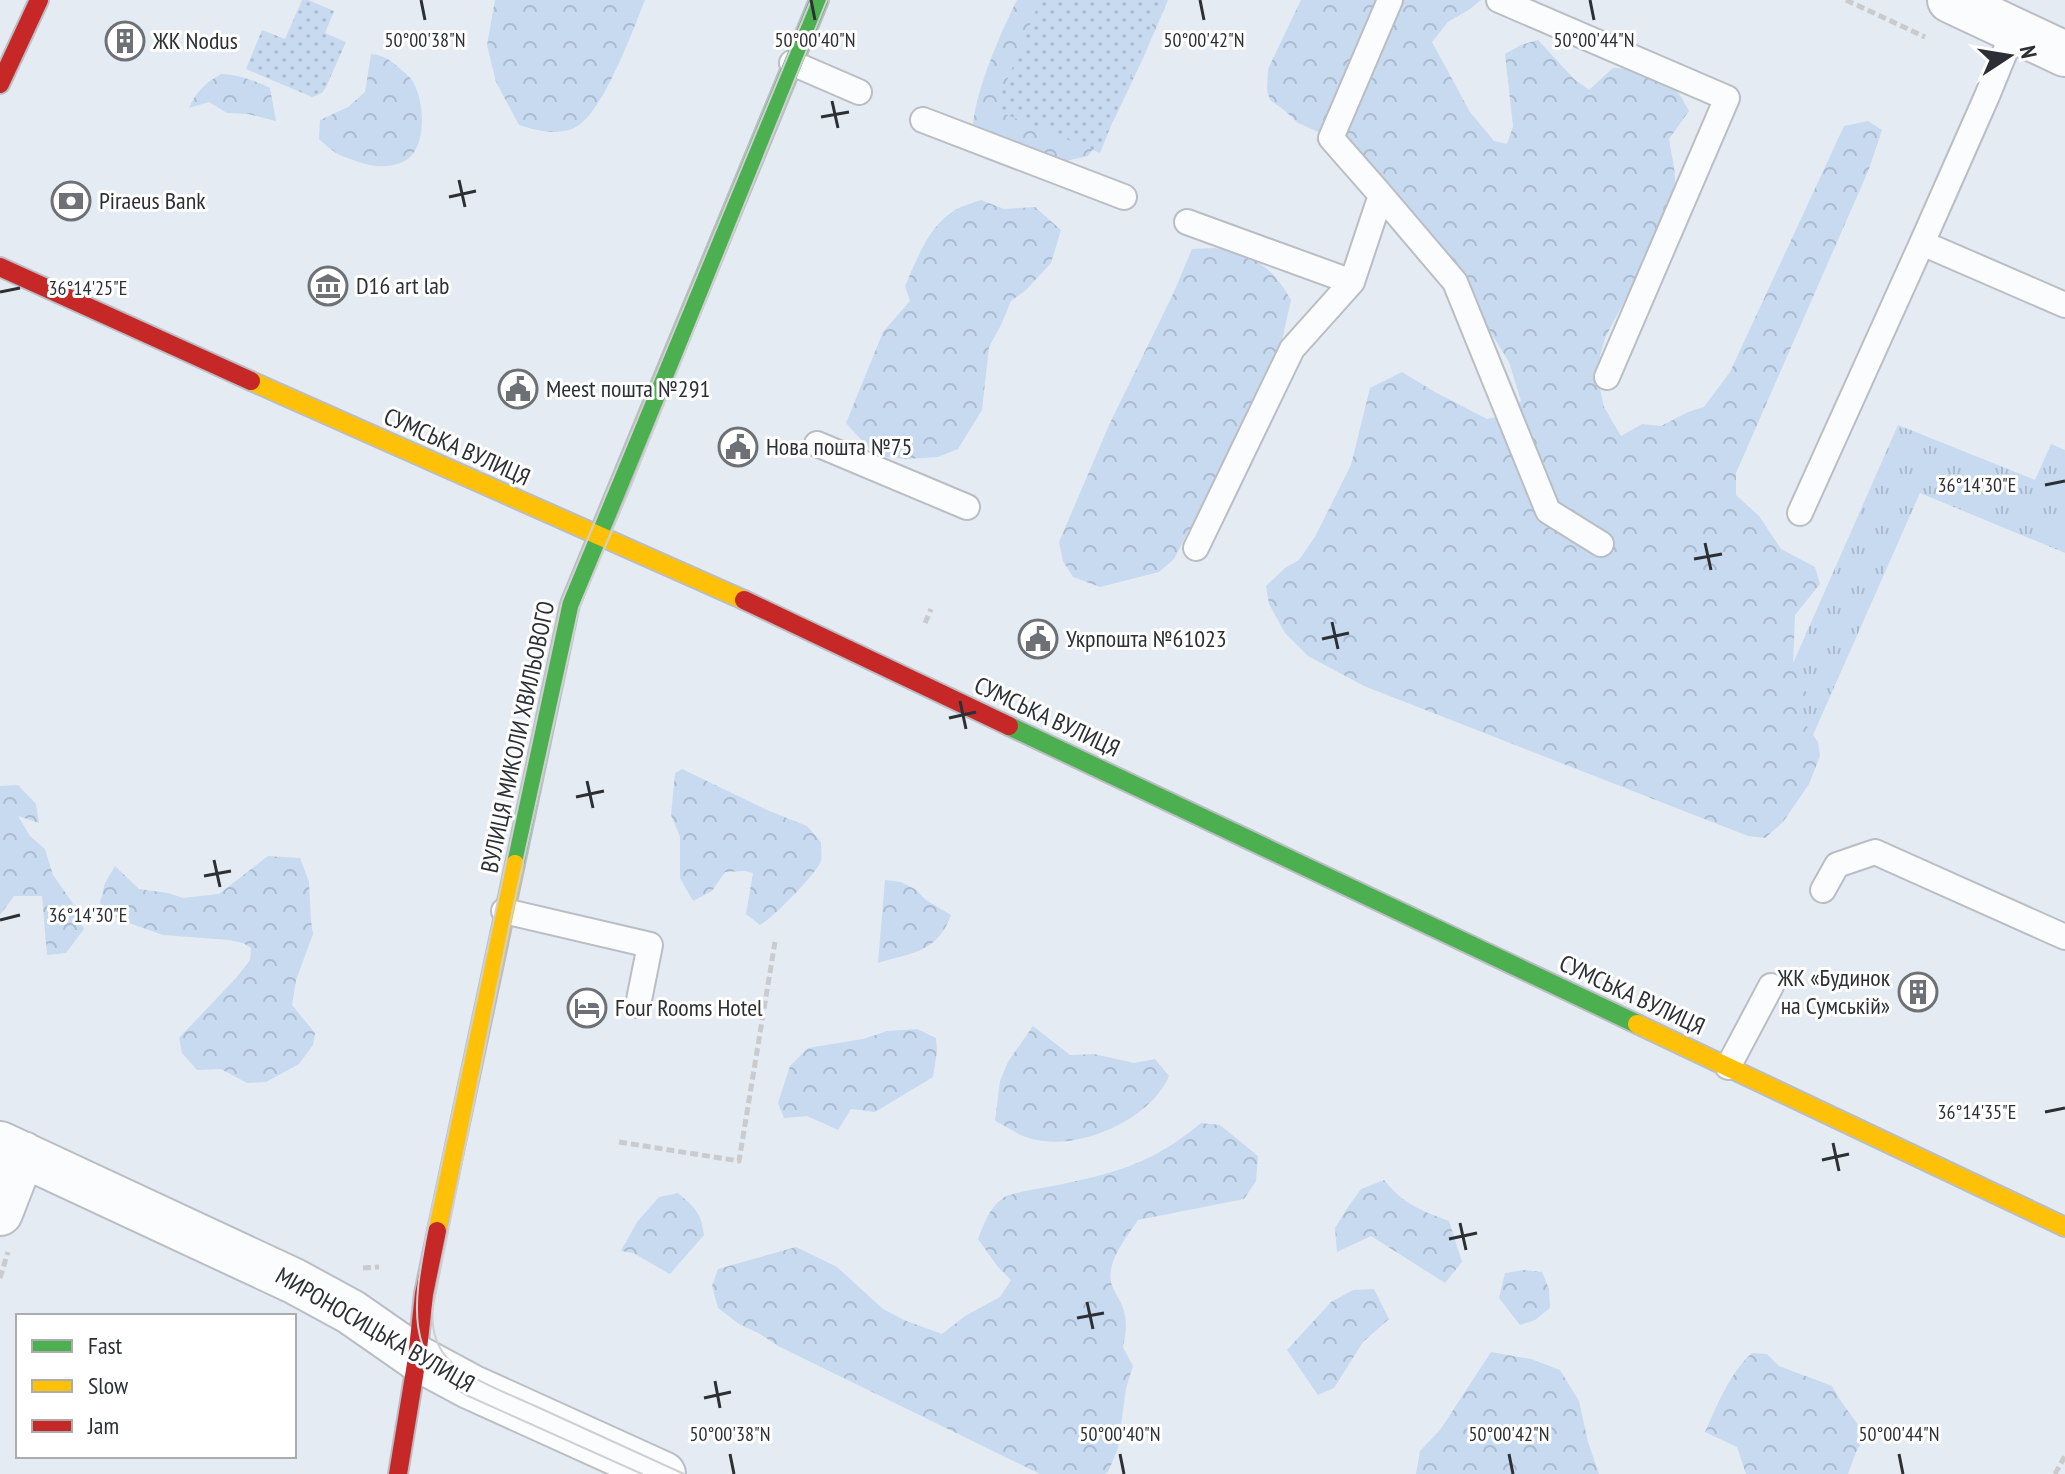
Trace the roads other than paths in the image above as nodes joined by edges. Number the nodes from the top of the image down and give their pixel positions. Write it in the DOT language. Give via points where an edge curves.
graph roads {
  1 [pos="39,0"];
  2 [pos="819,0"];
  3 [pos="1390,0"];
  4 [pos="1499,0"];
  5 [pos="1950,0"];
  6 [pos="2014,30"];
  7 [pos="2065,54"];
  8 [pos="792,63"];
  9 [pos="0,84"];
  10 [pos="859,92"];
  11 [pos="923,120"];
  12 [pos="1381,195"];
  13 [pos="1124,197"];
  14 [pos="1187,222"];
  15 [pos="1922,243"];
  16 [pos="0,267"];
  17 [pos="1352,282"];
  18 [pos="2065,305"];
  19 [pos="1607,377"];
  20 [pos="817,444"];
  21 [pos="967,507"];
  22 [pos="1800,513"];
  23 [pos="599,536"];
  24 [pos="1601,544"];
  25 [pos="1196,548"];
  26 [pos="1823,890"];
  27 [pos="504,911"];
  28 [pos="2065,937"];
  29 [pos="1771,986"];
  30 [pos="638,1005"];
  31 [pos="1728,1067"];
  32 [pos="12,1149"];
  33 [pos="0,1213"];
  34 [pos="2065,1227"];
  35 [pos="417,1358"];
  36 [pos="398,1474"];
  37 [pos="663,1474"];
  1 -- 9 [label="main road"];
  2 -- 8 [label="main road, ВУЛИЦЯ МИКОЛИ ХВИЛЬОВОГО"];
  3 -- 12 [label="lane" via="1331,138"];
  4 -- 19 [label="lane" via="1727,98"];
  5 -- 6 [label="street"];
  6 -- 7 [label="street"];
  6 -- 15 [label="lane"];
  8 -- 10 [label="lane"];
  8 -- 23 [label="main road, ВУЛИЦЯ МИКОЛИ ХВИЛЬОВОГО"];
  11 -- 13 [label="lane"];
  12 -- 17 [label="lane"];
  12 -- 24 [label="lane" via="1455,282 1548,511"];
  14 -- 17 [label="lane"];
  15 -- 18 [label="lane"];
  15 -- 22 [label="lane"];
  16 -- 23 [label="main road, СУМСЬКА ВУЛИЦЯ"];
  17 -- 25 [label="lane" via="1292,349"];
  20 -- 21 [label="lane"];
  23 -- 27 [label="main road, ВУЛИЦЯ МИКОЛИ ХВИЛЬОВОГО" via="570,604"];
  23 -- 31 [label="main road, СУМСЬКА ВУЛИЦЯ"];
  26 -- 28 [label="lane" via="1837,865 1875,852"];
  27 -- 30 [label="lane" via="650,945"];
  27 -- 35 [label="main road, ВУЛИЦЯ МИКОЛИ ХВИЛЬОВОГО" via="424,1294"];
  29 -- 31 [label="lane"];
  31 -- 34 [label="main road, СУМСЬКА ВУЛИЦЯ"];
  32 -- 33 [label="street"];
  32 -- 35 [label="street, МИРОНОСИЦЬКА ВУЛИЦЯ" via="294,1281"];
  35 -- 36 [label="main road, ВУЛИЦЯ МИКОЛИ ХВИЛЬОВОГО"];
  35 -- 37 [label="street, МИРОНОСИЦЬКА ВУЛИЦЯ"];
}
